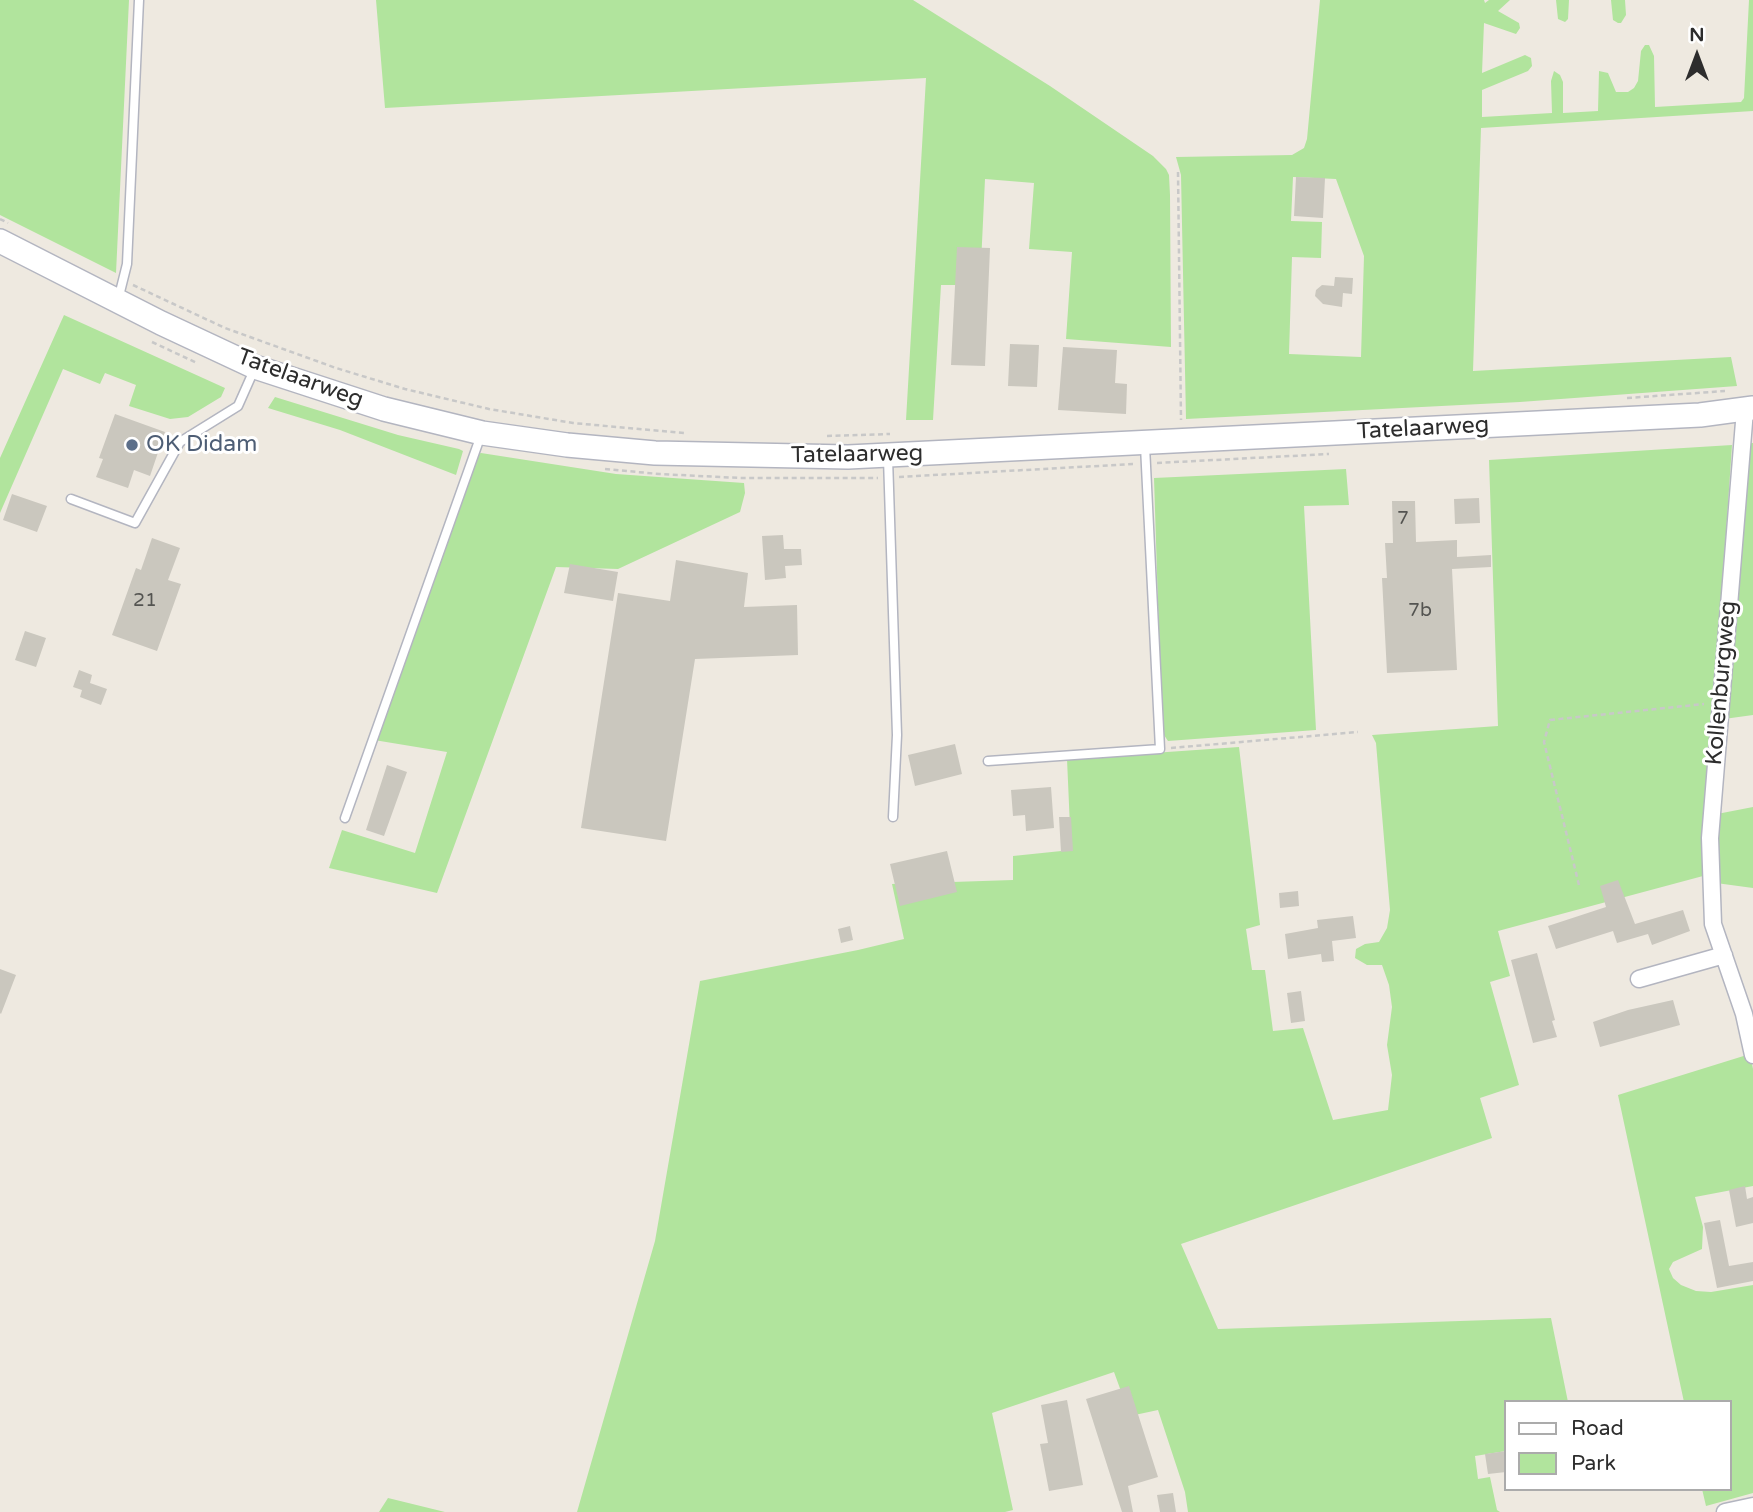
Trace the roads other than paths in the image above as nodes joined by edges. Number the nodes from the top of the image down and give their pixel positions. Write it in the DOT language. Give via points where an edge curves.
graph roads {
  1 [pos="139,0"];
  2 [pos="6,233"];
  3 [pos="120,291"];
  4 [pos="256,367"];
  5 [pos="1745,403"];
  6 [pos="482,433"];
  7 [pos="1145,453"];
  8 [pos="889,456"];
  9 [pos="71,499"];
  10 [pos="988,761"];
  11 [pos="893,817"];
  12 [pos="345,818"];
  13 [pos="1724,955"];
  14 [pos="1639,979"];
  15 [pos="1753,1055"];
  16 [pos="1753,1506"];
  17 [pos="1724,1512"];
  1 -- 3 [label="lane" via="127,264"];
  2 -- 3 [label="main road, Tatelaarweg"];
  3 -- 4 [label="main road, Tatelaarweg"];
  4 -- 6 [label="main road, Tatelaarweg" via="384,409"];
  4 -- 9 [label="lane" via="238,406 180,442 135,523"];
  5 -- 7 [label="main road, Tatelaarweg" via="1700,415 1182,441"];
  5 -- 13 [label="street, Kollenburgweg" via="1710,838 1713,924"];
  6 -- 8 [label="main road, Tatelaarweg" via="655,453"];
  6 -- 12 [label="lane"];
  7 -- 8 [label="main road, Tatelaarweg"];
  7 -- 10 [label="lane" via="1160,749"];
  8 -- 11 [label="lane" via="897,735"];
  13 -- 14 [label="street"];
  13 -- 15 [label="street, Kollenburgweg"];
  16 -- 17 [label="street"];
}
